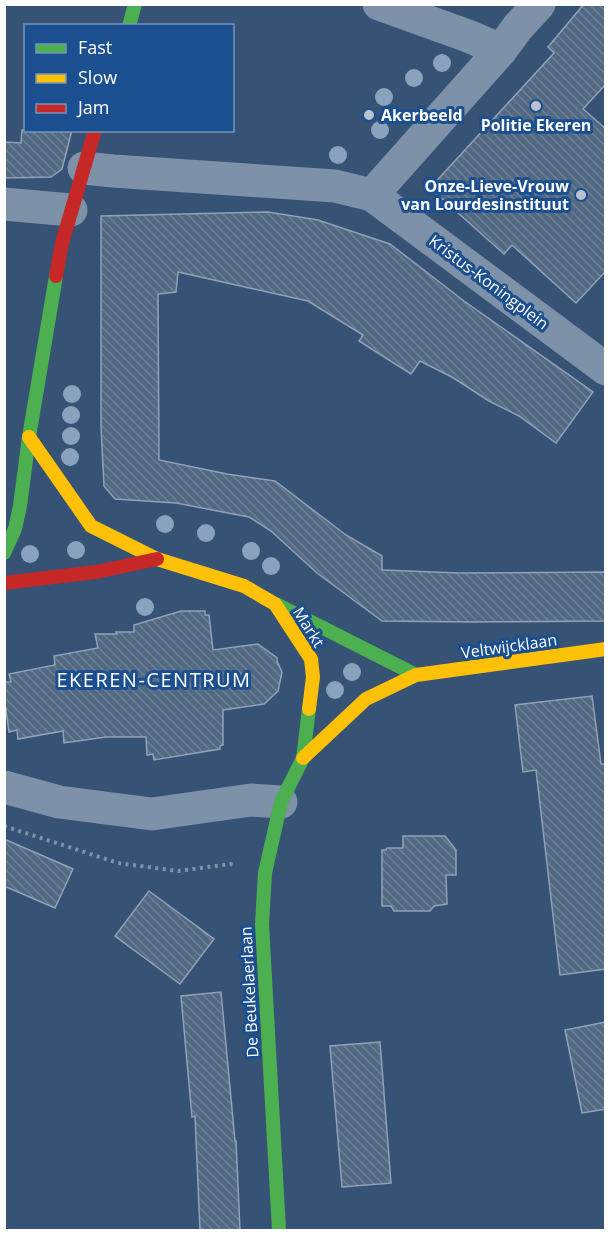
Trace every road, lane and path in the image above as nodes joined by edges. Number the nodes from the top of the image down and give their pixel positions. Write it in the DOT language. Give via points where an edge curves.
graph roads {
  1 [pos="135,4"];
  2 [pos="379,4"];
  3 [pos="539,4"];
  4 [pos="130,24"];
  5 [pos="501,50"];
  6 [pos="94,132"];
  7 [pos="84,168"];
  8 [pos="372,195"];
  9 [pos="4,204"];
  10 [pos="71,210"];
  11 [pos="606,369"];
  12 [pos="29,437"];
  13 [pos="4,553"];
  14 [pos="157,559"];
  15 [pos="4,584"];
  16 [pos="275,604"];
  17 [pos="606,649"];
  18 [pos="416,675"];
  19 [pos="303,758"];
  20 [pos="4,787"];
  21 [pos="281,802"];
  22 [pos="4,826"];
  23 [pos="266,873"];
  24 [pos="279,1230"];
  1 -- 4 [label="main road"];
  2 -- 5 [label="street"];
  3 -- 5 [label="street"];
  5 -- 8 [label="street"];
  6 -- 7 [label="main road"];
  7 -- 8 [label="street, Kristus-Koningplein" via="334,186"];
  7 -- 10 [label="main road"];
  8 -- 11 [label="street, Kristus-Koningplein"];
  9 -- 10 [label="street"];
  10 -- 12 [label="main road"];
  12 -- 13 [label="main road" via="20,506"];
  12 -- 14 [label="main road, Markt" via="91,526"];
  14 -- 15 [label="main road, Markt"];
  14 -- 16 [label="main road, Markt" via="244,586"];
  16 -- 18 [label="main road"];
  16 -- 19 [label="main road, Markt" via="311,658 313,677"];
  17 -- 18 [label="main road, Veltwijcklaan"];
  18 -- 19 [label="main road, Veltwijcklaan" via="366,699"];
  19 -- 21 [label="main road, De Beukelaerlaan"];
  20 -- 21 [label="street" via="59,802 152,814 251,800"];
  21 -- 23 [label="main road, De Beukelaerlaan"];
  22 -- 23 [label="path" via="118,862 178,871 230,864"];
  23 -- 24 [label="main road, De Beukelaerlaan" via="262,924"];
}
